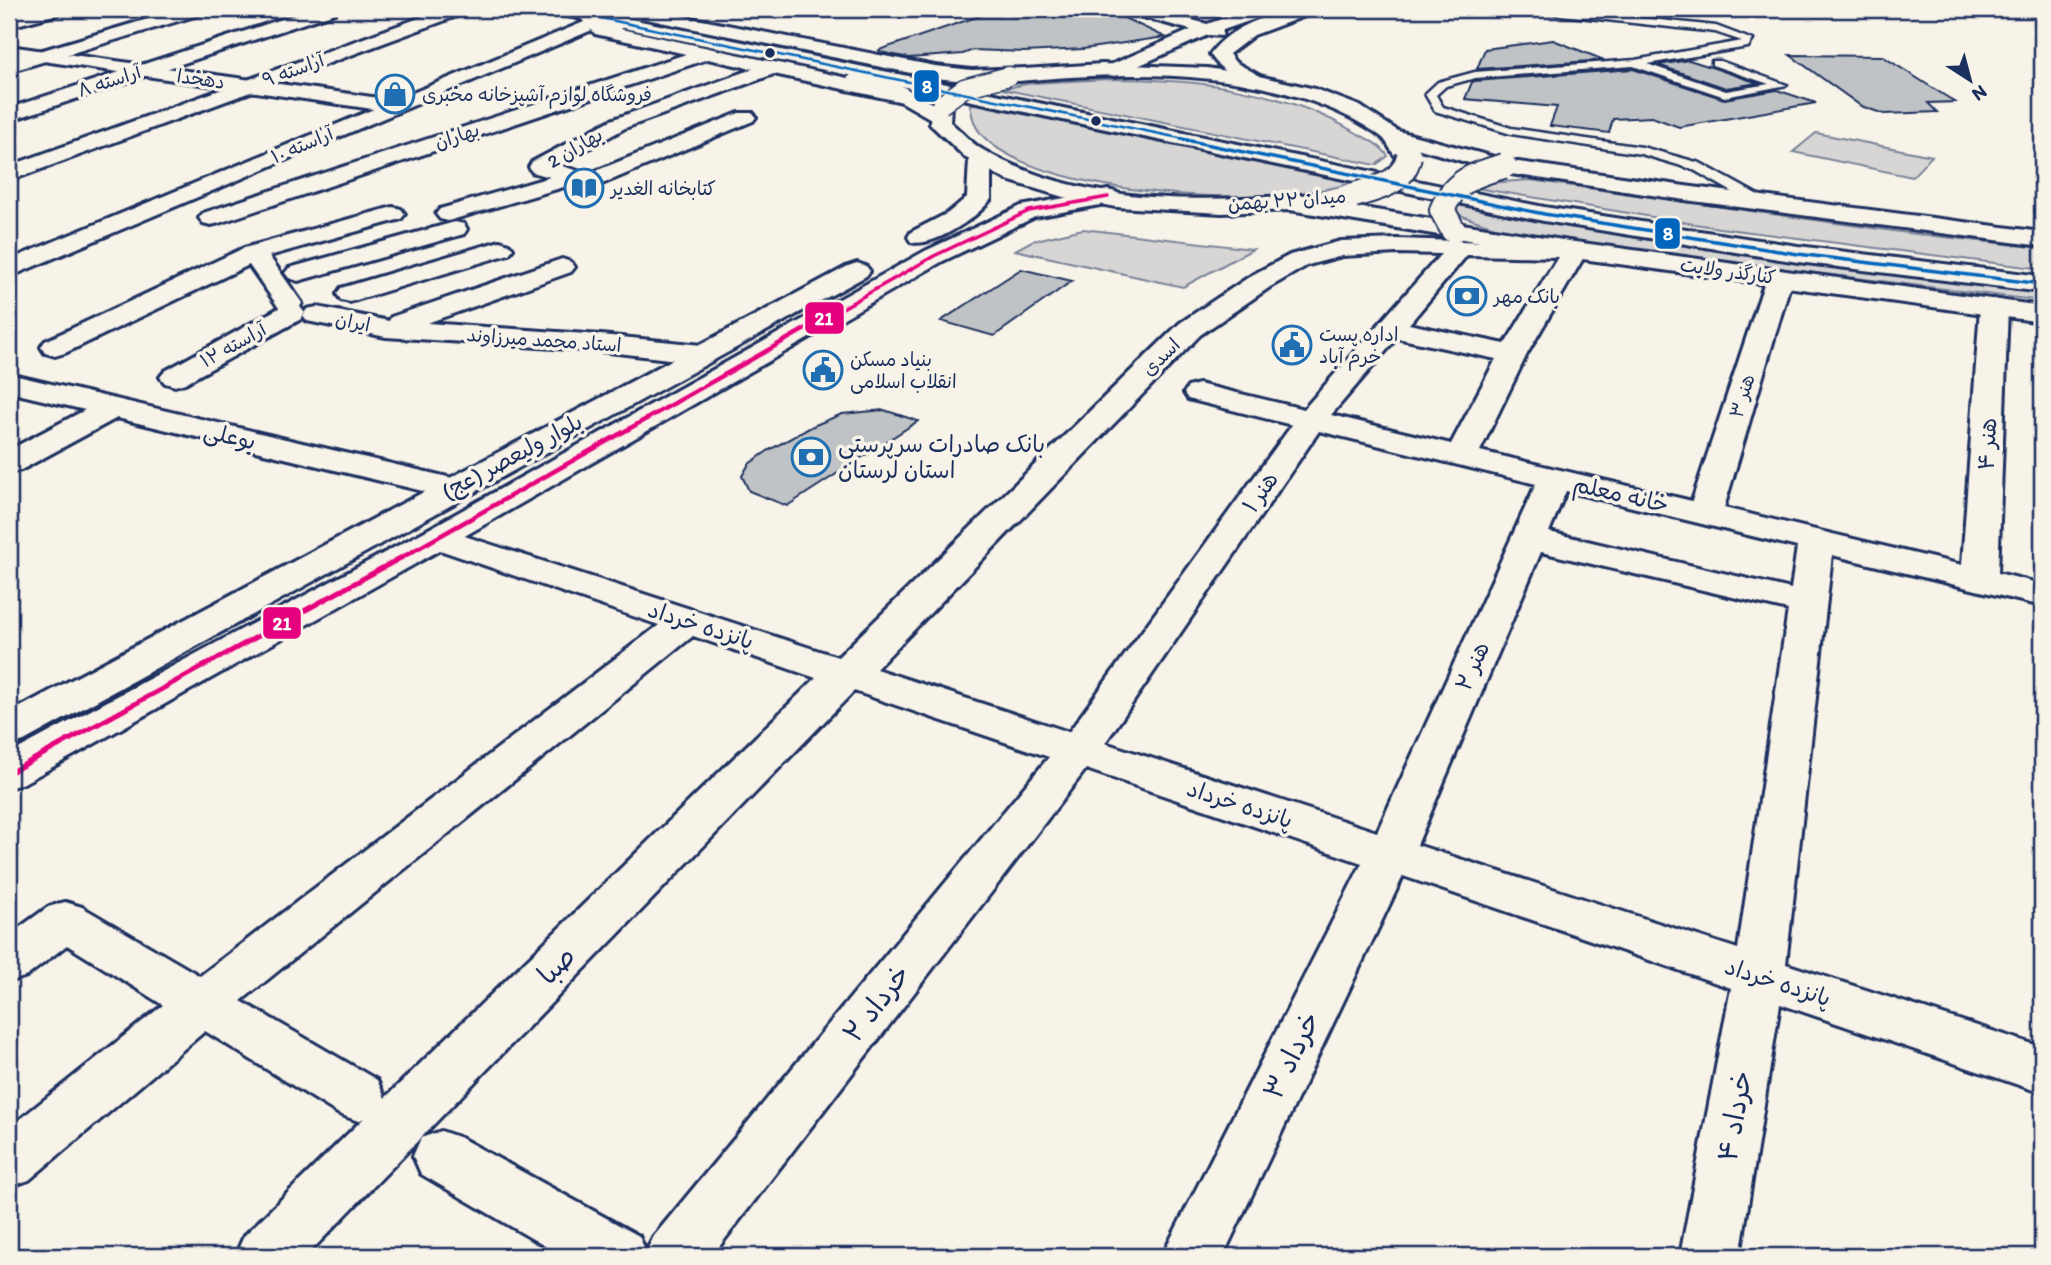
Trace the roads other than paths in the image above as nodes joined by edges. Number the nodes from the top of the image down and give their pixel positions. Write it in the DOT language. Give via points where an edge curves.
graph roads {
  1 [pos="56,9"];
  2 [pos="199,9"];
  3 [pos="328,9"];
  4 [pos="459,9"];
  5 [pos="557,9"];
  6 [pos="1134,9"];
  7 [pos="1266,9"];
  8 [pos="1307,9"];
  9 [pos="1534,9"];
  10 [pos="638,12"];
  11 [pos="592,16"];
  12 [pos="9,22"];
  13 [pos="1206,30"];
  14 [pos="1240,36"];
  15 [pos="9,51"];
  16 [pos="704,54"];
  17 [pos="43,56"];
  18 [pos="1716,62"];
  19 [pos="1634,63"];
  20 [pos="9,66"];
  21 [pos="772,68"];
  22 [pos="143,70"];
  23 [pos="1115,70"];
  24 [pos="1037,73"];
  25 [pos="1255,81"];
  26 [pos="250,86"];
  27 [pos="912,98"];
  28 [pos="393,106"];
  29 [pos="941,111"];
  30 [pos="9,115"];
  31 [pos="746,117"];
  32 [pos="618,124"];
  33 [pos="1391,135"];
  34 [pos="691,139"];
  35 [pos="981,160"];
  36 [pos="1504,166"];
  37 [pos="9,174"];
  38 [pos="573,177"];
  39 [pos="183,196"];
  40 [pos="1108,197"];
  41 [pos="979,199"];
  42 [pos="1291,203"];
  43 [pos="1762,203"];
  44 [pos="1030,211"];
  45 [pos="393,214"];
  46 [pos="211,218"];
  47 [pos="1457,239"];
  48 [pos="2042,239"];
  49 [pos="500,249"];
  50 [pos="1575,250"];
  51 [pos="253,253"];
  52 [pos="562,267"];
  53 [pos="9,269"];
  54 [pos="298,273"];
  55 [pos="2042,275"];
  56 [pos="1779,278"];
  57 [pos="2042,284"];
  58 [pos="346,294"];
  59 [pos="1994,307"];
  60 [pos="299,310"];
  61 [pos="2042,314"];
  62 [pos="1391,328"];
  63 [pos="386,329"];
  64 [pos="55,347"];
  65 [pos="702,354"];
  66 [pos="1513,354"];
  67 [pos="175,377"];
  68 [pos="9,383"];
  69 [pos="1199,393"];
  70 [pos="113,408"];
  71 [pos="1311,420"];
  72 [pos="1461,456"];
  73 [pos="9,463"];
  74 [pos="1555,478"];
  75 [pos="452,488"];
  76 [pos="1705,514"];
  77 [pos="437,538"];
  78 [pos="1528,538"];
  79 [pos="1815,541"];
  80 [pos="1979,580"];
  81 [pos="2042,595"];
  82 [pos="1808,604"];
  83 [pos="688,621"];
  84 [pos="846,673"];
  85 [pos="9,731"];
  86 [pos="1078,750"];
  87 [pos="9,774"];
  88 [pos="1390,854"];
  89 [pos="9,962"];
  90 [pos="1759,976"];
  91 [pos="202,1003"];
  92 [pos="2042,1070"];
  93 [pos="358,1097"];
  94 [pos="441,1156"];
  95 [pos="9,1161"];
  96 [pos="265,1256"];
  97 [pos="618,1256"];
  98 [pos="675,1256"];
  99 [pos="1192,1256"];
  100 [pos="1710,1256"];
  1 -- 12 [label="street"];
  2 -- 17 [label="street"];
  3 -- 22 [label="street, آراسته ۸"];
  4 -- 26 [label="street, آراسته ۹"];
  5 -- 11 [label="street"];
  6 -- 13 [label="street"];
  7 -- 13 [label="street"];
  8 -- 14 [label="street"];
  9 -- 19 [label="lane" via="1716,29 1748,40 1733,48"];
  10 -- 11 [label="street"];
  10 -- 24 [label="street" via="935,72 972,76"];
  10 -- 55 [label="street" via="1561,209"];
  11 -- 16 [label="street" via="601,30"];
  11 -- 27 [label="street" via="618,27 886,85"];
  11 -- 28 [label="street, آراسته ۱۰"];
  11 -- 57 [label="street" via="1545,214 1798,254"];
  13 -- 14 [label="street"];
  13 -- 23 [label="street"];
  14 -- 25 [label="street" via="1219,54 1228,66"];
  15 -- 17 [label="street, دهخدا"];
  16 -- 21 [label="street"];
  16 -- 46 [label="street, بهاران"];
  17 -- 20 [label="street"];
  17 -- 22 [label="street, دهخدا"];
  18 -- 19 [label="lane" via="1782,85 1725,94"];
  19 -- 43 [label="lane" via="1475,75 1442,84 1430,94 1439,109 1473,121 1642,151 1696,166"];
  21 -- 27 [label="street"];
  21 -- 32 [label="street, بهاران 2"];
  22 -- 26 [label="street, دهخدا"];
  22 -- 30 [label="street, آراسته ۸"];
  23 -- 24 [label="street, میدان ۲۲ بهمن"];
  23 -- 25 [label="street, میدان ۲۲ بهمن"];
  24 -- 29 [label="street, میدان ۲۲ بهمن, bridge" via="964,88"];
  25 -- 33 [label="street, میدان ۲۲ بهمن" via="1332,102"];
  26 -- 28 [label="street, دهخدا"];
  26 -- 37 [label="street, آراسته ۹"];
  27 -- 29 [label="street"];
  28 -- 39 [label="street, آراسته ۱۰"];
  29 -- 35 [label="street, میدان ۲۲ بهمن" via="940,124 948,134"];
  31 -- 34 [label="street, بهاران 2"];
  32 -- 34 [label="street"];
  32 -- 38 [label="street, بهاران 2" via="540,166"];
  33 -- 36 [label="street"];
  33 -- 42 [label="street, میدان ۲۲ بهمن, bridge" via="1409,156 1399,179 1354,195"];
  34 -- 38 [label="street, بهاران 2" via="589,181"];
  35 -- 40 [label="street, میدان ۲۲ بهمن" via="1035,182"];
  35 -- 41 [label="street"];
  36 -- 43 [label="street"];
  36 -- 47 [label="street, bridge" via="1470,177 1449,191 1443,209"];
  38 -- 54 [label="street"];
  39 -- 46 [label="street, ایران"];
  39 -- 53 [label="street, آراسته ۱۰"];
  40 -- 42 [label="street, میدان ۲۲ بهمن" via="1165,204"];
  40 -- 44 [label="street, بلوار ولیعصر (عج)"];
  41 -- 44 [label="street"];
  41 -- 65 [label="street, بلوار ولیعصر (عج)" via="956,218"];
  42 -- 47 [label="street"];
  43 -- 48 [label="street"];
  44 -- 77 [label="street, بلوار ولیعصر (عج)" via="934,256"];
  45 -- 51 [label="street"];
  46 -- 51 [label="street, ایران"];
  47 -- 50 [label="street, اسدی"];
  47 -- 62 [label="street, هنر ۱"];
  47 -- 84 [label="street, اسدی" via="1341,249 1299,260 1190,329"];
  49 -- 58 [label="street, ۱۲ آراسته"];
  50 -- 56 [label="street, کنارگذر ولایت"];
  50 -- 66 [label="street"];
  51 -- 54 [label="street, ایران"];
  51 -- 60 [label="street, ایران"];
  51 -- 64 [label="street"];
  52 -- 63 [label="street"];
  54 -- 58 [label="street, ایران"];
  56 -- 59 [label="street, کنارگذر ولایت"];
  56 -- 76 [label="street, هنر ۳"];
  58 -- 60 [label="street, ۱۲ آراسته" via="345,307"];
  58 -- 63 [label="street, ایران"];
  59 -- 61 [label="street, کنارگذر ولایت"];
  59 -- 80 [label="street, هنر ۴"];
  60 -- 63 [label="street, ایران"];
  60 -- 67 [label="street, ۱۲ آراسته"];
  62 -- 66 [label="street"];
  62 -- 71 [label="street, هنر ۱"];
  63 -- 65 [label="street, استاد محمد میرزاوند"];
  65 -- 75 [label="street, بلوار ولیعصر (عج)"];
  66 -- 72 [label="street"];
  68 -- 70 [label="street, بوعلی"];
  69 -- 71 [label="street, خانه معلم"];
  70 -- 73 [label="street"];
  70 -- 75 [label="street, بوعلی"];
  71 -- 72 [label="street, خانه معلم"];
  71 -- 86 [label="street, هنر ۱"];
  72 -- 74 [label="street, خانه معلم"];
  74 -- 76 [label="street, خانه معلم"];
  74 -- 78 [label="street, هنر ۲"];
  75 -- 85 [label="street, بلوار ولیعصر (عج)"];
  76 -- 79 [label="street, خانه معلم"];
  77 -- 83 [label="street, پانزده خرداد"];
  77 -- 87 [label="street, بلوار ولیعصر (عج)"];
  78 -- 82 [label="street"];
  78 -- 88 [label="street, هنر ۲"];
  79 -- 80 [label="street, خانه معلم"];
  79 -- 82 [label="street, خرداد ۴"];
  80 -- 81 [label="street, خانه معلم"];
  82 -- 90 [label="street, خرداد ۴"];
  83 -- 84 [label="street, پانزده خرداد"];
  83 -- 91 [label="street"];
  84 -- 86 [label="street, پانزده خرداد"];
  84 -- 96 [label="street, صبا"];
  86 -- 88 [label="street, پانزده خرداد"];
  86 -- 98 [label="street, خرداد ۲"];
  88 -- 90 [label="street, پانزده خرداد"];
  88 -- 99 [label="street, خرداد ۳"];
  89 -- 91 [label="street" via="65,920"];
  90 -- 92 [label="street, پانزده خرداد"];
  90 -- 100 [label="street, خرداد ۴"];
  91 -- 93 [label="street"];
  91 -- 95 [label="street"];
  94 -- 97 [label="street"];
}
